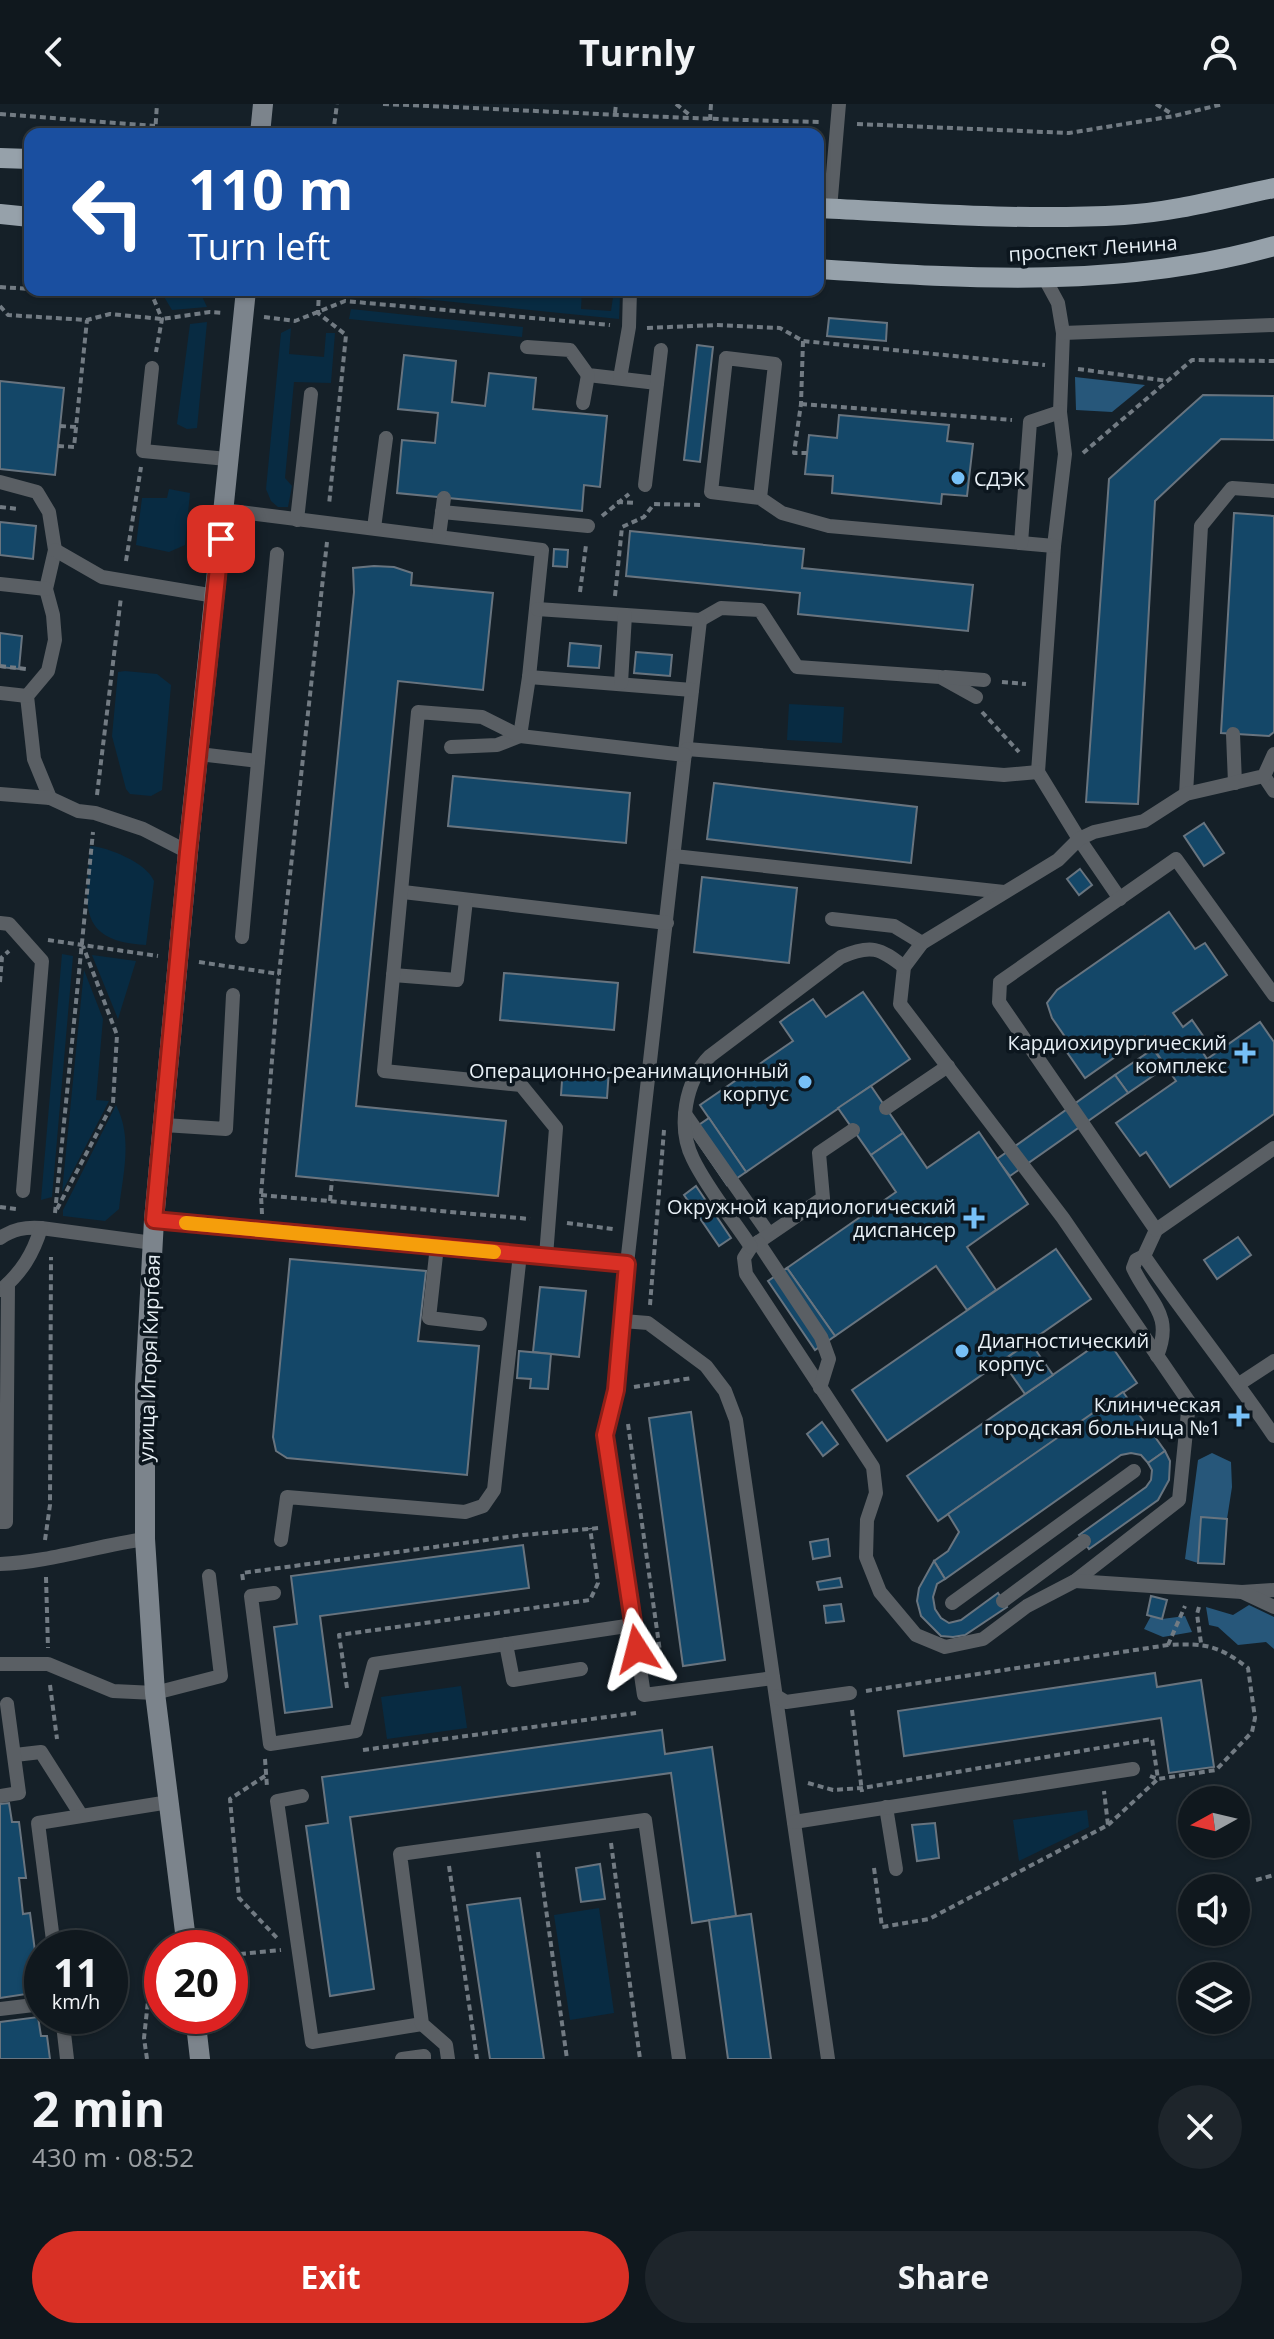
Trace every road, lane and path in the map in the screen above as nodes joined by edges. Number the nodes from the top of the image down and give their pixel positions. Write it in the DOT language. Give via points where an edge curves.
graph roads {
  1 [pos="157,104"];
  2 [pos="263,104"];
  3 [pos="337,104"];
  4 [pos="383,104"];
  5 [pos="616,104"];
  6 [pos="676,104"];
  7 [pos="711,104"];
  8 [pos="839,104"];
  9 [pos="1156,104"];
  10 [pos="1223,104"];
  11 [pos="615,113"];
  12 [pos="0,114"];
  13 [pos="1174,116"];
  14 [pos="693,118"];
  15 [pos="710,120"];
  16 [pos="837,123"];
  17 [pos="155,126"];
  18 [pos="261,128"];
  19 [pos="334,128"];
  20 [pos="0,158"];
  21 [pos="24,159"];
  22 [pos="1274,188"];
  23 [pos="824,208"];
  24 [pos="0,214"];
  25 [pos="24,216"];
  26 [pos="1274,246"];
  27 [pos="824,269"];
  28 [pos="1045,279"];
  29 [pos="0,287"];
  30 [pos="24,289"];
  31 [pos="152,296"];
  32 [pos="246,296"];
  33 [pos="319,296"];
  34 [pos="630,296"];
  35 [pos="0,306"];
  36 [pos="318,313"];
  37 [pos="244,315"];
  38 [pos="162,319"];
  39 [pos="87,320"];
  40 [pos="1274,325"];
  41 [pos="629,327"];
  42 [pos="1063,333"];
  43 [pos="803,341"];
  44 [pos="527,347"];
  45 [pos="661,350"];
  46 [pos="1274,361"];
  47 [pos="1061,367"];
  48 [pos="152,368"];
  49 [pos="588,375"];
  50 [pos="620,378"];
  51 [pos="1168,381"];
  52 [pos="657,383"];
  53 [pos="311,394"];
  54 [pos="583,403"];
  55 [pos="801,404"];
  56 [pos="1060,412"];
  57 [pos="1030,422"];
  58 [pos="60,426"];
  59 [pos="76,427"];
  60 [pos="386,438"];
  61 [pos="58,446"];
  62 [pos="143,451"];
  63 [pos="807,453"];
  64 [pos="1080,456"];
  65 [pos="227,459"];
  66 [pos="0,482"];
  67 [pos="645,485"];
  68 [pos="1274,491"];
  69 [pos="723,494"];
  70 [pos="760,498"];
  71 [pos="224,510"];
  72 [pos="297,520"];
  73 [pos="329,523"];
  74 [pos="588,526"];
  75 [pos="374,528"];
  76 [pos="439,536"];
  77 [pos="1021,543"];
  78 [pos="1054,546"];
  79 [pos="55,550"];
  80 [pos="277,554"];
  81 [pos="123,580"];
  82 [pos="0,584"];
  83 [pos="46,589"];
  84 [pos="215,596"];
  85 [pos="537,609"];
  86 [pos="578,612"];
  87 [pos="619,615"];
  88 [pos="700,620"];
  89 [pos="529,677"];
  90 [pos="940,677"];
  91 [pos="984,680"];
  92 [pos="621,683"];
  93 [pos="1044,685"];
  94 [pos="692,690"];
  95 [pos="0,693"];
  96 [pos="27,696"];
  97 [pos="976,697"];
  98 [pos="1233,734"];
  99 [pos="520,736"];
  100 [pos="451,747"];
  101 [pos="686,752"];
  102 [pos="199,754"];
  103 [pos="1274,754"];
  104 [pos="258,761"];
  105 [pos="1038,772"];
  106 [pos="1264,776"];
  107 [pos="1235,783"];
  108 [pos="1274,791"];
  109 [pos="0,794"];
  110 [pos="1186,794"];
  111 [pos="50,798"];
  112 [pos="95,813"];
  113 [pos="1079,839"];
  114 [pos="188,852"];
  115 [pos="674,856"];
  116 [pos="403,892"];
  117 [pos="1004,892"];
  118 [pos="1120,899"];
  119 [pos="466,900"];
  120 [pos="832,919"];
  121 [pos="0,923"];
  122 [pos="667,923"];
  123 [pos="242,937"];
  124 [pos="922,943"];
  125 [pos="82,944"];
  126 [pos="904,967"];
  127 [pos="393,975"];
  128 [pos="233,995"];
  129 [pos="1274,995"];
  130 [pos="948,1066"];
  131 [pos="886,1108"];
  132 [pos="685,1114"];
  133 [pos="164,1125"];
  134 [pos="853,1130"];
  135 [pos="1274,1148"];
  136 [pos="332,1180"];
  137 [pos="23,1191"];
  138 [pos="261,1195"];
  139 [pos="330,1201"];
  140 [pos="154,1220"];
  141 [pos="550,1221"];
  142 [pos="46,1228"];
  143 [pos="1156,1230"];
  144 [pos="266,1231"];
  145 [pos="631,1231"];
  146 [pos="656,1232"];
  147 [pos="0,1238"];
  148 [pos="759,1241"];
  149 [pos="153,1243"];
  150 [pos="437,1246"];
  151 [pos="520,1254"];
  152 [pos="546,1256"];
  153 [pos="1144,1256"];
  154 [pos="627,1264"];
  155 [pos="4,1288"];
  156 [pos="623,1321"];
  157 [pos="480,1324"];
  158 [pos="1157,1356"];
  159 [pos="1274,1361"];
  160 [pos="687,1370"];
  161 [pos="630,1379"];
  162 [pos="1239,1384"];
  163 [pos="820,1388"];
  164 [pos="3,1405"];
  165 [pos="627,1415"];
  166 [pos="1274,1436"];
  167 [pos="1134,1471"];
  168 [pos="0,1522"];
  169 [pos="617,1528"];
  170 [pos="145,1539"];
  171 [pos="281,1540"];
  172 [pos="1084,1541"];
  173 [pos="1026,1549"];
  174 [pos="45,1559"];
  175 [pos="0,1564"];
  176 [pos="1043,1572"];
  177 [pos="242,1573"];
  178 [pos="209,1576"];
  179 [pos="1075,1581"];
  180 [pos="1056,1588"];
  181 [pos="1274,1590"];
  182 [pos="1242,1592"];
  183 [pos="274,1593"];
  184 [pos="1188,1599"];
  185 [pos="1003,1601"];
  186 [pos="952,1603"];
  187 [pos="1274,1607"];
  188 [pos="1197,1614"];
  189 [pos="633,1625"];
  190 [pos="1201,1643"];
  191 [pos="506,1644"];
  192 [pos="1168,1645"];
  193 [pos="0,1664"];
  194 [pos="48,1664"];
  195 [pos="581,1669"];
  196 [pos="773,1678"];
  197 [pos="666,1692"];
  198 [pos="155,1693"];
  199 [pos="850,1693"];
  200 [pos="776,1696"];
  201 [pos="7,1704"];
  202 [pos="636,1713"];
  203 [pos="57,1740"];
  204 [pos="358,1750"];
  205 [pos="15,1755"];
  206 [pos="1133,1769"];
  207 [pos="1102,1773"];
  208 [pos="265,1776"];
  209 [pos="803,1777"];
  210 [pos="1158,1779"];
  211 [pos="862,1788"];
  212 [pos="0,1796"];
  213 [pos="302,1796"];
  214 [pos="169,1802"];
  215 [pos="886,1807"];
  216 [pos="866,1810"];
  217 [pos="81,1815"];
  218 [pos="794,1822"];
  219 [pos="609,1825"];
  220 [pos="1108,1825"];
  221 [pos="535,1834"];
  222 [pos="446,1847"];
  223 [pos="872,1854"];
  224 [pos="896,1869"];
  225 [pos="1274,1875"];
  226 [pos="1256,1880"];
  227 [pos="52,1930"];
  228 [pos="185,1930"];
  229 [pos="248,1953"];
  230 [pos="24,2006"];
  231 [pos="0,2009"];
  232 [pos="422,2024"];
  233 [pos="64,2034"];
  234 [pos="144,2034"];
  235 [pos="197,2034"];
  236 [pos="67,2059"];
  237 [pos="147,2059"];
  238 [pos="200,2059"];
  239 [pos="402,2059"];
  240 [pos="424,2059"];
  241 [pos="448,2059"];
  242 [pos="477,2059"];
  243 [pos="567,2059"];
  244 [pos="640,2059"];
  245 [pos="679,2059"];
  246 [pos="828,2059"];
  1 -- 17 [label="path"];
  2 -- 18 [label="main road"];
  3 -- 19 [label="path"];
  4 -- 11 [label="path"];
  5 -- 11 [label="path"];
  6 -- 14 [label="path"];
  7 -- 15 [label="path"];
  8 -- 16 [label="lane"];
  9 -- 13 [label="path"];
  10 -- 13 [label="path"];
  11 -- 14 [label="path"];
  12 -- 17 [label="path"];
  13 -- 16 [label="path" via="1069,133"];
  14 -- 15 [label="path"];
  15 -- 16 [label="path"];
  16 -- 23 [label="lane"];
  20 -- 21 [label="main road"];
  22 -- 23 [label="main road, проспект Ленина" via="1126,215 1022,217"];
  24 -- 25 [label="main road"];
  26 -- 28 [label="main road, проспект Ленина" via="1186,265"];
  27 -- 28 [label="main road, проспект Ленина"];
  28 -- 42 [label="lane" via="1058,303"];
  29 -- 30 [label="path"];
  31 -- 38 [label="path"];
  32 -- 37 [label="main road, улица Игоря Киртбая"];
  33 -- 36 [label="path"];
  34 -- 41 [label="lane"];
  35 -- 39 [label="path" via="8,315"];
  36 -- 37 [label="path" via="295,321"];
  36 -- 41 [label="path" via="345,301"];
  36 -- 73 [label="path" via="346,335"];
  37 -- 38 [label="path" via="210,312"];
  37 -- 65 [label="main road, улица Игоря Киртбая"];
  38 -- 39 [label="path" via="110,314"];
  38 -- 48 [label="path"];
  39 -- 59 [label="path"];
  40 -- 42 [label="lane"];
  41 -- 43 [label="path" via="780,328"];
  41 -- 50 [label="lane"];
  42 -- 47 [label="lane"];
  43 -- 47 [label="path"];
  43 -- 55 [label="path"];
  44 -- 49 [label="lane" via="570,350"];
  45 -- 52 [label="lane"];
  46 -- 51 [label="path" via="1192,360"];
  47 -- 51 [label="path"];
  47 -- 56 [label="lane"];
  48 -- 62 [label="lane"];
  49 -- 50 [label="lane"];
  49 -- 54 [label="lane"];
  50 -- 52 [label="lane"];
  51 -- 64 [label="path"];
  52 -- 67 [label="lane"];
  53 -- 72 [label="lane"];
  55 -- 57 [label="path"];
  55 -- 63 [label="path" via="794,453"];
  56 -- 57 [label="lane"];
  56 -- 78 [label="lane" via="1065,454"];
  57 -- 77 [label="lane"];
  58 -- 59 [label="path"];
  59 -- 61 [label="path" via="74,447"];
  60 -- 75 [label="lane"];
  62 -- 65 [label="lane"];
  62 -- 81 [label="path"];
  65 -- 71 [label="main road, улица Игоря Киртбая"];
  66 -- 79 [label="lane" via="37,492 49,512"];
  67 -- 74 [label="path"];
  68 -- 110 [label="lane" via="1232,488 1201,526"];
  69 -- 70 [label="lane"];
  69 -- 70 [label="lane" via="711,492 726,358 775,364"];
  69 -- 87 [label="path" via="701,505 654,504 644,517 622,527"];
  70 -- 77 [label="lane" via="782,513 829,526"];
  71 -- 72 [label="lane"];
  71 -- 84 [label="main road, улица Игоря Киртбая"];
  72 -- 73 [label="lane"];
  73 -- 75 [label="lane"];
  73 -- 138 [label="path" via="279,974"];
  74 -- 76 [label="lane" via="443,505"];
  74 -- 86 [label="path"];
  75 -- 76 [label="lane"];
  76 -- 85 [label="lane" via="542,550"];
  77 -- 78 [label="lane"];
  78 -- 93 [label="lane"];
  79 -- 81 [label="lane" via="102,577"];
  79 -- 83 [label="lane"];
  80 -- 104 [label="lane"];
  81 -- 84 [label="lane"];
  81 -- 112 [label="path"];
  82 -- 83 [label="lane"];
  83 -- 96 [label="lane" via="55,640 48,671"];
  84 -- 102 [label="main road, улица Игоря Киртбая"];
  85 -- 86 [label="lane"];
  85 -- 89 [label="lane"];
  86 -- 87 [label="lane"];
  87 -- 88 [label="lane"];
  87 -- 92 [label="lane"];
  88 -- 90 [label="lane" via="721,608 760,610 797,667"];
  88 -- 94 [label="lane"];
  89 -- 92 [label="lane"];
  89 -- 99 [label="lane"];
  90 -- 91 [label="lane"];
  90 -- 97 [label="lane"];
  91 -- 93 [label="path"];
  92 -- 94 [label="lane"];
  93 -- 105 [label="lane"];
  94 -- 101 [label="lane"];
  95 -- 96 [label="lane"];
  96 -- 111 [label="lane" via="34,759"];
  97 -- 105 [label="path" via="981,711"];
  98 -- 107 [label="lane"];
  99 -- 100 [label="lane" via="497,745"];
  99 -- 101 [label="lane"];
  99 -- 116 [label="lane" via="482,717 418,712"];
  101 -- 105 [label="lane" via="1004,775"];
  101 -- 115 [label="lane"];
  102 -- 104 [label="lane"];
  102 -- 114 [label="main road, улица Игоря Киртбая"];
  103 -- 106 [label="lane"];
  104 -- 123 [label="lane"];
  105 -- 113 [label="lane"];
  106 -- 107 [label="lane"];
  106 -- 108 [label="lane"];
  107 -- 110 [label="lane"];
  109 -- 111 [label="lane"];
  110 -- 113 [label="lane" via="1144,821"];
  111 -- 112 [label="lane"];
  112 -- 114 [label="lane"];
  112 -- 125 [label="path"];
  113 -- 117 [label="lane" via="1058,860"];
  113 -- 118 [label="lane"];
  114 -- 133 [label="main road, улица Игоря Киртбая"];
  115 -- 117 [label="lane"];
  115 -- 122 [label="lane"];
  116 -- 119 [label="lane"];
  116 -- 127 [label="lane"];
  117 -- 124 [label="lane"];
  118 -- 129 [label="lane" via="1176,859"];
  118 -- 143 [label="lane" via="1000,982 999,1002"];
  119 -- 122 [label="lane"];
  119 -- 127 [label="lane" via="457,980"];
  120 -- 124 [label="lane" via="894,926"];
  121 -- 137 [label="lane" via="9,924 42,961"];
  122 -- 145 [label="lane"];
  124 -- 126 [label="lane"];
  125 -- 125 [label="path" via="117,1035 113,1103 55,1213"];
  126 -- 130 [label="lane" via="900,1004"];
  126 -- 132 [label="lane" via="876,949 841,957 699,1067"];
  127 -- 141 [label="lane" via="384,1071 521,1085 556,1128"];
  128 -- 133 [label="lane" via="226,1129"];
  130 -- 131 [label="lane"];
  130 -- 158 [label="lane" via="1063,1218"];
  132 -- 148 [label="lane"];
  132 -- 148 [label="lane" via="692,1158"];
  133 -- 140 [label="main road, улица Игоря Киртбая"];
  134 -- 148 [label="lane" via="819,1153 823,1198"];
  135 -- 143 [label="lane"];
  136 -- 139 [label="path"];
  138 -- 139 [label="path"];
  138 -- 144 [label="path"];
  139 -- 141 [label="path"];
  140 -- 144 [label="lane"];
  140 -- 149 [label="main road, улица Игоря Киртбая"];
  141 -- 145 [label="path"];
  141 -- 152 [label="lane"];
  142 -- 147 [label="lane" via="10,1231"];
  142 -- 149 [label="lane"];
  142 -- 155 [label="lane" via="26,1265"];
  142 -- 174 [label="path" via="53,1308"];
  143 -- 153 [label="lane"];
  144 -- 150 [label="lane"];
  145 -- 146 [label="path"];
  145 -- 154 [label="lane"];
  148 -- 163 [label="lane" via="821,1337 829,1359"];
  148 -- 163 [label="lane" via="744,1258 746,1274"];
  149 -- 170 [label="main road, улица Игоря Киртбая" via="145,1385"];
  150 -- 151 [label="lane"];
  150 -- 157 [label="lane" via="429,1318"];
  151 -- 152 [label="lane"];
  151 -- 171 [label="lane" via="494,1490 483,1506 465,1512 287,1497"];
  152 -- 154 [label="lane"];
  153 -- 158 [label="lane" via="1133,1268 1164,1320"];
  153 -- 162 [label="lane"];
  154 -- 156 [label="lane"];
  155 -- 164 [label="lane"];
  156 -- 169 [label="lane" via="605,1435"];
  156 -- 196 [label="lane" via="648,1323 706,1366 725,1391 736,1420"];
  158 -- 179 [label="lane" via="1189,1402 1179,1500"];
  159 -- 162 [label="lane"];
  160 -- 161 [label="path" via="695,1378 630,1388"];
  162 -- 166 [label="lane"];
  163 -- 180 [label="lane" via="873,1467 876,1493 867,1520 866,1557 880,1592 916,1635 945,1647 983,1639"];
  164 -- 168 [label="lane" via="6,1522"];
  165 -- 197 [label="path"];
  167 -- 173 [label="lane"];
  169 -- 177 [label="path" via="523,1535"];
  169 -- 189 [label="lane"];
  170 -- 174 [label="lane"];
  170 -- 198 [label="main road, улица Игоря Киртбая"];
  172 -- 176 [label="lane"];
  173 -- 176 [label="lane"];
  173 -- 186 [label="lane"];
  174 -- 175 [label="lane"];
  174 -- 194 [label="path"];
  176 -- 180 [label="lane"];
  176 -- 185 [label="lane"];
  178 -- 198 [label="lane" via="221,1676"];
  179 -- 180 [label="lane"];
  179 -- 182 [label="lane"];
  181 -- 182 [label="lane"];
  182 -- 187 [label="lane"];
  183 -- 191 [label="lane" via="251,1596 270,1744 356,1731 374,1664"];
  184 -- 192 [label="path"];
  188 -- 190 [label="path"];
  189 -- 191 [label="lane"];
  189 -- 197 [label="lane" via="644,1695"];
  190 -- 192 [label="path"];
  190 -- 210 [label="path" via="1248,1668 1252,1732 1216,1770"];
  191 -- 195 [label="lane" via="513,1680"];
  192 -- 199 [label="path"];
  193 -- 194 [label="lane"];
  194 -- 198 [label="lane" via="113,1691"];
  194 -- 203 [label="path"];
  196 -- 197 [label="lane"];
  196 -- 200 [label="lane"];
  198 -- 214 [label="main road, улица Игоря Киртбая"];
  199 -- 200 [label="lane" via="786,1702"];
  199 -- 211 [label="path"];
  200 -- 218 [label="lane"];
  201 -- 205 [label="lane"];
  202 -- 204 [label="path"];
  205 -- 212 [label="lane" via="19,1793"];
  205 -- 217 [label="lane" via="41,1752"];
  206 -- 207 [label="lane"];
  207 -- 215 [label="lane"];
  207 -- 220 [label="path"];
  208 -- 229 [label="path" via="230,1799 239,1898 288,1949"];
  209 -- 211 [label="path" via="810,1785 833,1790"];
  210 -- 211 [label="path" via="1152,1739"];
  210 -- 220 [label="path"];
  211 -- 216 [label="path"];
  213 -- 232 [label="lane" via="277,1801 312,2042"];
  214 -- 217 [label="lane"];
  214 -- 228 [label="main road, улица Игоря Киртбая"];
  215 -- 216 [label="lane"];
  215 -- 224 [label="lane"];
  216 -- 218 [label="lane"];
  217 -- 227 [label="lane" via="38,1823"];
  218 -- 246 [label="lane"];
  219 -- 221 [label="lane"];
  219 -- 244 [label="path"];
  219 -- 245 [label="lane" via="645,1820"];
  220 -- 223 [label="path" via="929,1919 882,1927"];
  221 -- 222 [label="lane"];
  221 -- 243 [label="path"];
  222 -- 232 [label="lane" via="400,1854"];
  222 -- 242 [label="path"];
  225 -- 226 [label="path"];
  230 -- 231 [label="lane"];
  232 -- 241 [label="lane" via="446,2045"];
  233 -- 236 [label="lane"];
  234 -- 237 [label="path"];
  235 -- 238 [label="main road"];
  239 -- 240 [label="lane"];
}
